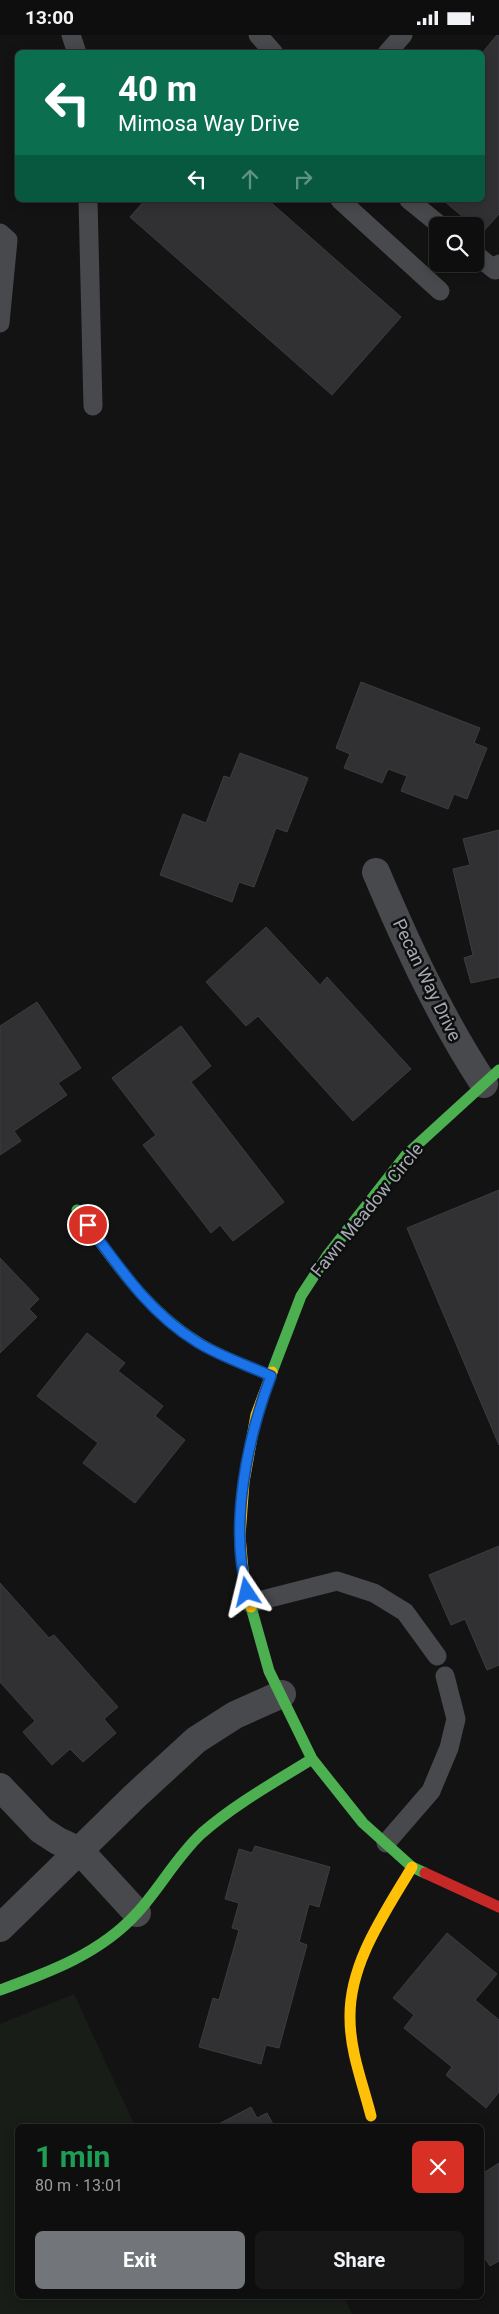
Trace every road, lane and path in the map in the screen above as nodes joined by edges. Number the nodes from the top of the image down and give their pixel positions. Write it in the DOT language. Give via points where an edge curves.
graph roads {
  1 [pos="71,35"];
  2 [pos="258,35"];
  3 [pos="402,35"];
  4 [pos="76,50"];
  5 [pos="271,50"];
  6 [pos="390,50"];
  7 [pos="88,202"];
  8 [pos="342,202"];
  9 [pos="411,202"];
  10 [pos="430,217"];
  11 [pos="0,233"];
  12 [pos="484,262"];
  13 [pos="499,264"];
  14 [pos="440,291"];
  15 [pos="0,323"];
  16 [pos="93,407"];
  17 [pos="376,872"];
  18 [pos="491,1077"];
  19 [pos="77,1210"];
  20 [pos="271,1376"];
  21 [pos="250,1603"];
  22 [pos="437,1656"];
  23 [pos="445,1676"];
  24 [pos="282,1694"];
  25 [pos="312,1759"];
  26 [pos="0,1787"];
  27 [pos="386,1843"];
  28 [pos="80,1851"];
  29 [pos="412,1867"];
  30 [pos="499,1907"];
  31 [pos="137,1913"];
  32 [pos="0,1928"];
  33 [pos="0,1990"];
  34 [pos="371,2116"];
  1 -- 4 [label="lane"];
  2 -- 5 [label="lane"];
  3 -- 6 [label="lane"];
  7 -- 16 [label="lane"];
  8 -- 14 [label="lane"];
  9 -- 10 [label="lane"];
  11 -- 15 [label="lane" via="8,240"];
  12 -- 13 [label="lane" via="494,270"];
  17 -- 18 [label="street, Pecan Way Drive" via="403,936 456,1041"];
  18 -- 20 [label="street, Fawn Meadow Circle" via="406,1155 326,1256 301,1296"];
  19 -- 20 [label="street" via="131,1285 168,1322 199,1343"];
  20 -- 21 [label="street, Fawn Meadow Circle" via="256,1415 244,1482 240,1536 244,1581"];
  21 -- 22 [label="lane" via="337,1581 374,1593 405,1612"];
  21 -- 24 [label="street, Fawn Meadow Circle" via="269,1671"];
  23 -- 27 [label="lane" via="456,1719 450,1748 431,1791"];
  24 -- 25 [label="street, Fawn Meadow Circle"];
  24 -- 28 [label="street" via="235,1715 196,1740"];
  25 -- 27 [label="street, Fawn Meadow Circle" via="363,1823"];
  25 -- 31 [label="street" via="244,1800 200,1835"];
  26 -- 28 [label="street" via="41,1830"];
  27 -- 29 [label="street, Fawn Meadow Circle"];
  28 -- 31 [label="street"];
  28 -- 32 [label="street"];
  29 -- 30 [label="street, Fawn Meadow Circle"];
  29 -- 34 [label="street" via="366,1947 350,1997 351,2041"];
  31 -- 33 [label="street" via="107,1942 82,1957"];
}
